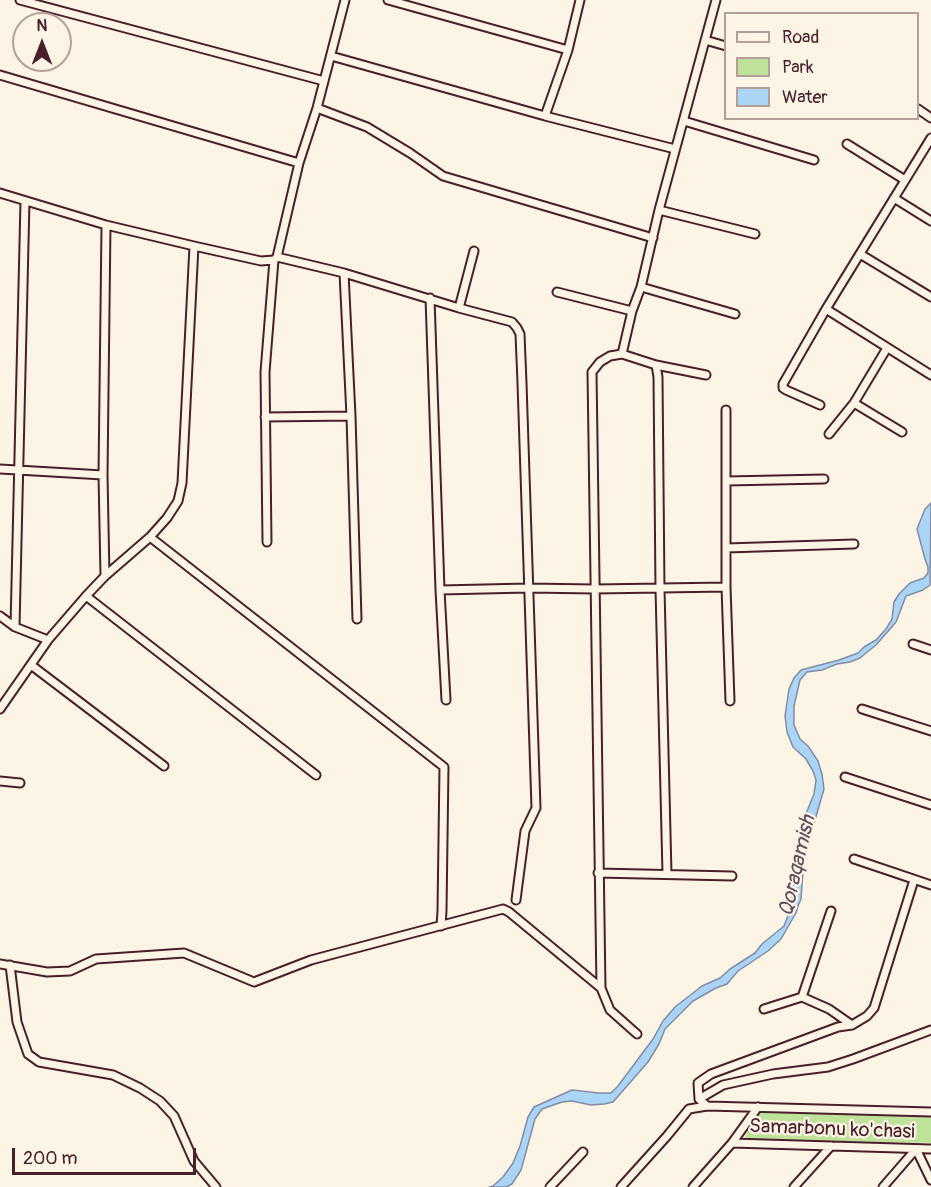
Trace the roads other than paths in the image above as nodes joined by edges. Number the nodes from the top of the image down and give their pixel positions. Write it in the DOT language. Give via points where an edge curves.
graph roads {
  1 [pos="20,0"];
  2 [pos="345,0"];
  3 [pos="388,0"];
  4 [pos="580,0"];
  5 [pos="713,1"];
  6 [pos="37,2"];
  7 [pos="705,40"];
  8 [pos="724,45"];
  9 [pos="568,50"];
  10 [pos="331,56"];
  11 [pos="0,75"];
  12 [pos="324,81"];
  13 [pos="317,108"];
  14 [pos="545,116"];
  15 [pos="684,121"];
  16 [pos="930,142"];
  17 [pos="848,144"];
  18 [pos="675,149"];
  19 [pos="814,160"];
  20 [pos="299,163"];
  21 [pos="905,180"];
  22 [pos="0,194"];
  23 [pos="894,198"];
  24 [pos="25,201"];
  25 [pos="659,210"];
  26 [pos="931,221"];
  27 [pos="106,225"];
  28 [pos="754,234"];
  29 [pos="653,238"];
  30 [pos="194,246"];
  31 [pos="474,251"];
  32 [pos="860,254"];
  33 [pos="275,259"];
  34 [pos="344,273"];
  35 [pos="641,287"];
  36 [pos="557,292"];
  37 [pos="931,297"];
  38 [pos="430,298"];
  39 [pos="459,308"];
  40 [pos="825,309"];
  41 [pos="632,311"];
  42 [pos="735,314"];
  43 [pos="887,348"];
  44 [pos="622,354"];
  45 [pos="656,365"];
  46 [pos="706,375"];
  47 [pos="931,375"];
  48 [pos="854,403"];
  49 [pos="820,405"];
  50 [pos="726,410"];
  51 [pos="351,416"];
  52 [pos="265,417"];
  53 [pos="902,432"];
  54 [pos="829,435"];
  55 [pos="0,470"];
  56 [pos="19,470"];
  57 [pos="103,475"];
  58 [pos="824,478"];
  59 [pos="726,481"];
  60 [pos="150,537"];
  61 [pos="267,542"];
  62 [pos="854,544"];
  63 [pos="726,548"];
  64 [pos="105,576"];
  65 [pos="726,587"];
  66 [pos="528,588"];
  67 [pos="595,589"];
  68 [pos="660,589"];
  69 [pos="440,590"];
  70 [pos="86,596"];
  71 [pos="0,616"];
  72 [pos="357,619"];
  73 [pos="15,627"];
  74 [pos="48,640"];
  75 [pos="913,644"];
  76 [pos="931,650"];
  77 [pos="31,665"];
  78 [pos="446,700"];
  79 [pos="730,701"];
  80 [pos="862,709"];
  81 [pos="0,710"];
  82 [pos="931,731"];
  83 [pos="164,766"];
  84 [pos="316,775"];
  85 [pos="844,777"];
  86 [pos="0,781"];
  87 [pos="20,783"];
  88 [pos="931,805"];
  89 [pos="854,859"];
  90 [pos="598,873"];
  91 [pos="667,874"];
  92 [pos="732,876"];
  93 [pos="914,880"];
  94 [pos="931,885"];
  95 [pos="516,900"];
  96 [pos="831,911"];
  97 [pos="441,926"];
  98 [pos="0,964"];
  99 [pos="10,965"];
  100 [pos="601,988"];
  101 [pos="802,997"];
  102 [pos="764,1009"];
  103 [pos="852,1024"];
  104 [pos="931,1030"];
  105 [pos="637,1034"];
  106 [pos="699,1099"];
  107 [pos="707,1106"];
  108 [pos="758,1107"];
  109 [pos="931,1112"];
  110 [pos="732,1143"];
  111 [pos="831,1146"];
  112 [pos="916,1149"];
  113 [pos="931,1149"];
  114 [pos="583,1152"];
  115 [pos="931,1180"];
  116 [pos="216,1187"];
  117 [pos="549,1187"];
  118 [pos="621,1187"];
  119 [pos="693,1187"];
  120 [pos="794,1187"];
  121 [pos="883,1187"];
  1 -- 6 [label="street"];
  2 -- 10 [label="street"];
  3 -- 9 [label="street"];
  4 -- 9 [label="street"];
  5 -- 7 [label="street"];
  6 -- 12 [label="street"];
  7 -- 8 [label="street"];
  7 -- 15 [label="street"];
  9 -- 14 [label="street"];
  10 -- 12 [label="street"];
  10 -- 14 [label="street"];
  11 -- 20 [label="street"];
  12 -- 13 [label="street"];
  13 -- 20 [label="street"];
  13 -- 29 [label="street" via="367,128 443,177"];
  14 -- 18 [label="street"];
  15 -- 18 [label="street"];
  15 -- 19 [label="street"];
  16 -- 21 [label="street"];
  17 -- 21 [label="street"];
  18 -- 25 [label="street"];
  20 -- 33 [label="street"];
  21 -- 23 [label="street"];
  22 -- 24 [label="street"];
  23 -- 26 [label="street"];
  23 -- 32 [label="street"];
  24 -- 27 [label="street"];
  24 -- 56 [label="street"];
  25 -- 28 [label="street"];
  25 -- 29 [label="street"];
  27 -- 30 [label="street"];
  27 -- 57 [label="street"];
  29 -- 35 [label="street"];
  30 -- 33 [label="street" via="261,261"];
  30 -- 60 [label="street" via="182,483 178,501"];
  31 -- 39 [label="street"];
  32 -- 37 [label="street"];
  32 -- 40 [label="street"];
  33 -- 34 [label="street"];
  33 -- 52 [label="street"];
  34 -- 38 [label="street"];
  34 -- 51 [label="street"];
  35 -- 41 [label="street"];
  35 -- 42 [label="street"];
  36 -- 41 [label="street"];
  38 -- 39 [label="street"];
  38 -- 69 [label="street"];
  39 -- 66 [label="street" via="512,322 520,334"];
  40 -- 43 [label="street"];
  40 -- 49 [label="street" via="783,384 786,390"];
  41 -- 44 [label="street"];
  43 -- 47 [label="street"];
  43 -- 48 [label="street"];
  44 -- 45 [label="street"];
  44 -- 67 [label="street" via="600,362 592,372"];
  45 -- 46 [label="street"];
  45 -- 68 [label="street"];
  48 -- 53 [label="street"];
  48 -- 54 [label="street"];
  50 -- 59 [label="street"];
  51 -- 52 [label="street"];
  51 -- 72 [label="street"];
  52 -- 61 [label="street"];
  55 -- 56 [label="street"];
  56 -- 57 [label="street"];
  56 -- 73 [label="street"];
  57 -- 64 [label="street"];
  58 -- 59 [label="street"];
  59 -- 63 [label="street"];
  60 -- 64 [label="street"];
  60 -- 97 [label="street" via="444,767"];
  62 -- 63 [label="street"];
  63 -- 65 [label="street"];
  64 -- 70 [label="street"];
  65 -- 68 [label="street"];
  65 -- 79 [label="street"];
  66 -- 67 [label="street"];
  66 -- 69 [label="street"];
  66 -- 95 [label="street" via="536,808 525,831"];
  67 -- 68 [label="street"];
  67 -- 90 [label="street"];
  68 -- 91 [label="street"];
  69 -- 78 [label="street"];
  70 -- 74 [label="street"];
  70 -- 84 [label="street"];
  71 -- 73 [label="street"];
  73 -- 74 [label="street"];
  74 -- 77 [label="street"];
  75 -- 76 [label="street"];
  77 -- 81 [label="street"];
  77 -- 83 [label="street"];
  80 -- 82 [label="street"];
  85 -- 88 [label="street"];
  86 -- 87 [label="street"];
  89 -- 93 [label="street"];
  90 -- 91 [label="street"];
  90 -- 100 [label="street"];
  91 -- 92 [label="street"];
  93 -- 94 [label="street"];
  93 -- 103 [label="street" via="873,1008"];
  96 -- 101 [label="street"];
  97 -- 99 [label="street" via="310,960 254,982 184,953 96,959 69,971 47,972"];
  97 -- 100 [label="street" via="503,909"];
  98 -- 99 [label="street"];
  99 -- 116 [label="street" via="17,1022 28,1053 39,1062 113,1076 160,1101 174,1116 194,1161"];
  100 -- 105 [label="street" via="610,1010"];
  101 -- 102 [label="street"];
  101 -- 103 [label="street"];
  103 -- 106 [label="street" via="711,1074 698,1083"];
  104 -- 106 [label="street" via="828,1066 723,1085"];
  106 -- 107 [label="street"];
  107 -- 108 [label="street, Samarbonu ko'chasi"];
  107 -- 118 [label="street" via="689,1109"];
  108 -- 109 [label="street, Samarbonu ko'chasi"];
  108 -- 110 [label="street, Samarbonu ko'chasi"];
  110 -- 111 [label="street, Samarbonu ko'chasi"];
  110 -- 119 [label="street, Samarbonu ko'chasi"];
  111 -- 112 [label="street, Samarbonu ko'chasi"];
  111 -- 120 [label="street"];
  112 -- 113 [label="street, Samarbonu ko'chasi"];
  112 -- 115 [label="street"];
  112 -- 121 [label="street"];
  114 -- 117 [label="street"];
}
